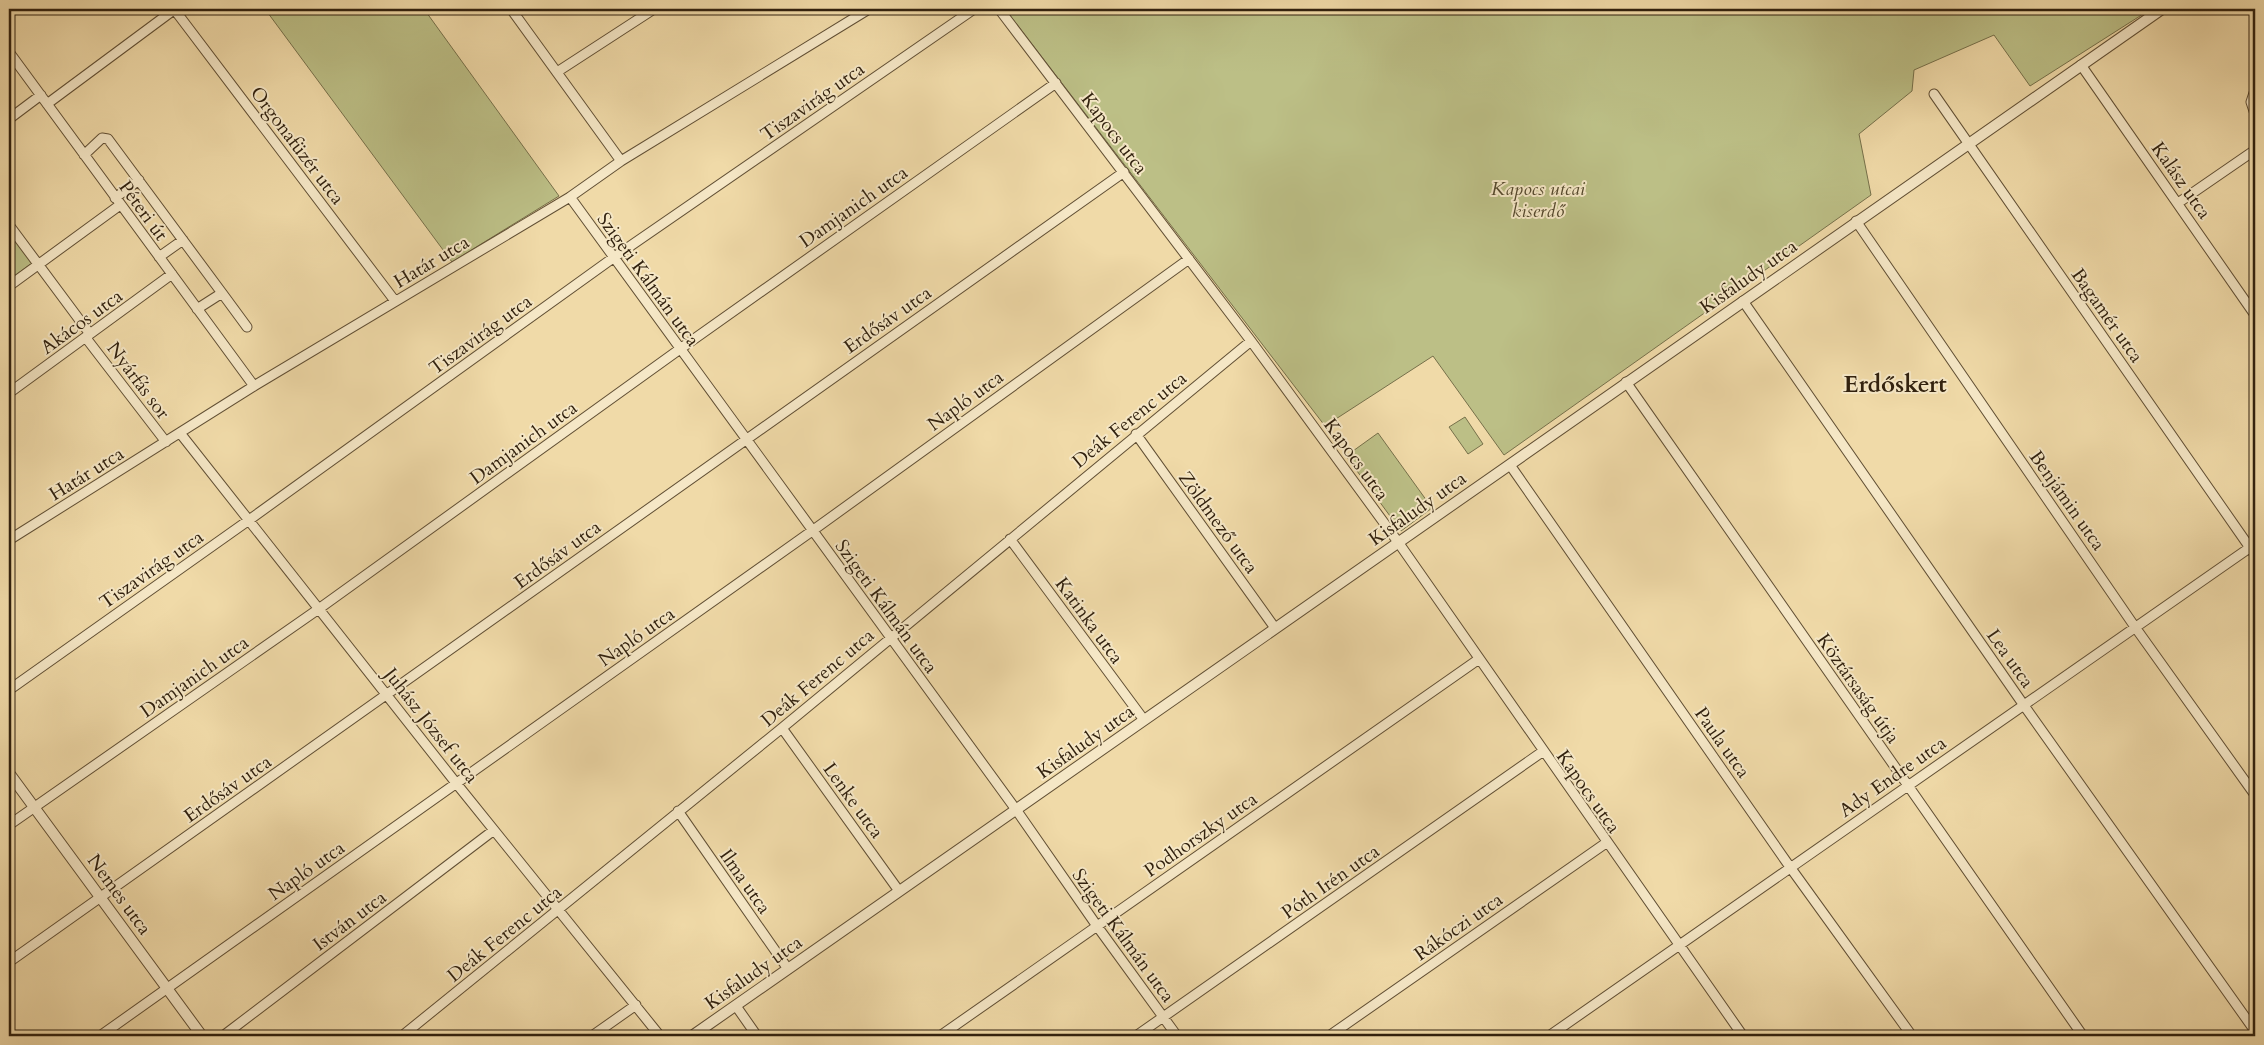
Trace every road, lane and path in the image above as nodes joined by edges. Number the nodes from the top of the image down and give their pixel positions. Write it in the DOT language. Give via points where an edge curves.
graph roads {
  1 [pos="175,9"];
  2 [pos="511,9"];
  3 [pos="654,9"];
  4 [pos="869,9"];
  5 [pos="974,9"];
  6 [pos="999,9"];
  7 [pos="2162,9"];
  8 [pos="9,52"];
  9 [pos="2081,65"];
  10 [pos="557,72"];
  11 [pos="1056,83"];
  12 [pos="2255,90"];
  13 [pos="1934,94"];
  14 [pos="41,96"];
  15 [pos="47,104"];
  16 [pos="2255,114"];
  17 [pos="9,119"];
  18 [pos="1968,144"];
  19 [pos="2255,150"];
  20 [pos="84,155"];
  21 [pos="621,161"];
  22 [pos="1124,172"];
  23 [pos="139,180"];
  24 [pos="570,197"];
  25 [pos="117,201"];
  26 [pos="2178,203"];
  27 [pos="1856,221"];
  28 [pos="9,225"];
  29 [pos="183,240"];
  30 [pos="159,258"];
  31 [pos="613,258"];
  32 [pos="1189,259"];
  33 [pos="38,263"];
  34 [pos="172,274"];
  35 [pos="9,286"];
  36 [pos="222,294"];
  37 [pos="395,301"];
  38 [pos="1743,301"];
  39 [pos="197,309"];
  40 [pos="2255,315"];
  41 [pos="247,327"];
  42 [pos="88,336"];
  43 [pos="1251,341"];
  44 [pos="680,349"];
  45 [pos="1626,382"];
  46 [pos="254,386"];
  47 [pos="9,391"];
  48 [pos="180,433"];
  49 [pos="1136,434"];
  50 [pos="745,439"];
  51 [pos="166,442"];
  52 [pos="1510,465"];
  53 [pos="249,520"];
  54 [pos="812,531"];
  55 [pos="1010,539"];
  56 [pos="9,540"];
  57 [pos="1398,542"];
  58 [pos="2254,549"];
  59 [pos="320,608"];
  60 [pos="2135,626"];
  61 [pos="1275,628"];
  62 [pos="890,638"];
  63 [pos="1479,659"];
  64 [pos="9,690"];
  65 [pos="387,695"];
  66 [pos="2023,704"];
  67 [pos="1144,720"];
  68 [pos="782,728"];
  69 [pos="1542,752"];
  70 [pos="9,772"];
  71 [pos="456,783"];
  72 [pos="1907,786"];
  73 [pos="2255,794"];
  74 [pos="34,807"];
  75 [pos="678,811"];
  76 [pos="1017,811"];
  77 [pos="9,825"];
  78 [pos="494,830"];
  79 [pos="1606,843"];
  80 [pos="1790,867"];
  81 [pos="899,891"];
  82 [pos="100,897"];
  83 [pos="559,909"];
  84 [pos="1097,926"];
  85 [pos="1678,946"];
  86 [pos="9,962"];
  87 [pos="788,969"];
  88 [pos="168,989"];
  89 [pos="636,1005"];
  90 [pos="736,1006"];
  91 [pos="1163,1017"];
  92 [pos="2255,1032"];
  93 [pos="100,1036"];
  94 [pos="202,1036"];
  95 [pos="223,1036"];
  96 [pos="402,1036"];
  97 [pos="592,1036"];
  98 [pos="660,1036"];
  99 [pos="692,1036"];
  100 [pos="757,1036"];
  101 [pos="940,1036"];
  102 [pos="1136,1036"];
  103 [pos="1177,1036"];
  104 [pos="1329,1036"];
  105 [pos="1549,1036"];
  106 [pos="1743,1036"];
  107 [pos="1912,1036"];
  108 [pos="2083,1036"];
  1 -- 15 [label="street"];
  1 -- 37 [label="street, Orgonafüzér utca"];
  2 -- 10 [label="street"];
  3 -- 10 [label="street"];
  4 -- 21 [label="street, Határ utca"];
  5 -- 31 [label="street, Tiszavirág utca"];
  6 -- 11 [label="street, Kapocs utca"];
  7 -- 9 [label="street, Kisfaludy utca"];
  8 -- 14 [label="street, Péteri út"];
  9 -- 18 [label="street, Kisfaludy utca"];
  9 -- 26 [label="street, Kalász utca"];
  10 -- 21 [label="street"];
  11 -- 22 [label="street, Kapocs utca"];
  11 -- 44 [label="street, Damjanich utca"];
  12 -- 16 [label="street" via="2251,102"];
  13 -- 18 [label="street, Bagamér utca"];
  14 -- 15 [label="street, Péteri út"];
  14 -- 17 [label="street"];
  15 -- 20 [label="street, Péteri út"];
  18 -- 27 [label="street, Kisfaludy utca"];
  18 -- 58 [label="street, Bagamér utca"];
  19 -- 26 [label="street"];
  20 -- 23 [label="street" via="105,138"];
  20 -- 25 [label="street, Péteri út"];
  21 -- 24 [label="street, Határ utca"];
  22 -- 32 [label="street, Kapocs utca"];
  22 -- 50 [label="street, Erdősáv utca"];
  23 -- 25 [label="street"];
  23 -- 29 [label="street"];
  24 -- 31 [label="street, Szigeti Kálmán utca"];
  24 -- 37 [label="street, Határ utca"];
  25 -- 30 [label="street, Péteri út"];
  25 -- 33 [label="street"];
  26 -- 40 [label="street, Kalász utca"];
  27 -- 38 [label="street, Kisfaludy utca"];
  27 -- 60 [label="street, Benjámin utca"];
  28 -- 33 [label="street, Nyárfás sor"];
  29 -- 30 [label="street"];
  29 -- 36 [label="street"];
  30 -- 34 [label="street, Péteri út"];
  31 -- 44 [label="street, Szigeti Kálmán utca"];
  31 -- 53 [label="street, Tiszavirág utca"];
  32 -- 43 [label="street, Kapocs utca"];
  32 -- 54 [label="street, Napló utca"];
  33 -- 35 [label="street"];
  33 -- 42 [label="street, Nyárfás sor"];
  34 -- 39 [label="street, Péteri út"];
  34 -- 42 [label="street, Akácos utca"];
  36 -- 39 [label="street"];
  36 -- 41 [label="street"];
  37 -- 46 [label="street, Határ utca"];
  38 -- 45 [label="street, Kisfaludy utca"];
  38 -- 66 [label="street, Lea utca"];
  39 -- 46 [label="street, Péteri út"];
  42 -- 47 [label="street, Akácos utca"];
  42 -- 51 [label="street, Nyárfás sor"];
  43 -- 49 [label="street, Deák Ferenc utca"];
  43 -- 57 [label="street, Kapocs utca"];
  44 -- 50 [label="street, Szigeti Kálmán utca"];
  44 -- 59 [label="street, Damjanich utca"];
  45 -- 52 [label="street, Kisfaludy utca"];
  45 -- 72 [label="street, Köztársaság útja"];
  46 -- 48 [label="street, Határ utca"];
  48 -- 51 [label="street, Határ utca"];
  48 -- 53 [label="street, Juhász József utca"];
  49 -- 55 [label="street, Deák Ferenc utca"];
  49 -- 61 [label="street, Zöldmező utca"];
  50 -- 54 [label="street, Szigeti Kálmán utca"];
  50 -- 65 [label="street, Erdősáv utca"];
  51 -- 56 [label="street, Határ utca"];
  52 -- 57 [label="street, Kisfaludy utca"];
  52 -- 80 [label="street, Paula utca"];
  53 -- 59 [label="street, Juhász József utca"];
  53 -- 64 [label="street, Tiszavirág utca"];
  54 -- 62 [label="street, Szigeti Kálmán utca"];
  54 -- 71 [label="street, Napló utca"];
  55 -- 62 [label="street, Deák Ferenc utca"];
  55 -- 67 [label="street, Katinka utca"];
  57 -- 61 [label="street, Kisfaludy utca"];
  57 -- 63 [label="street, Kapocs utca"];
  58 -- 60 [label="street, Ady Endre utca"];
  59 -- 65 [label="street, Juhász József utca"];
  59 -- 74 [label="street, Damjanich utca"];
  60 -- 66 [label="street, Ady Endre utca"];
  60 -- 73 [label="street, Benjámin utca"];
  61 -- 67 [label="street, Kisfaludy utca"];
  62 -- 68 [label="street, Deák Ferenc utca"];
  62 -- 76 [label="street, Szigeti Kálmán utca"];
  63 -- 69 [label="street, Kapocs utca"];
  63 -- 84 [label="street, Podhorszky utca"];
  65 -- 71 [label="street, Juhász József utca"];
  65 -- 82 [label="street, Erdősáv utca"];
  66 -- 72 [label="street, Ady Endre utca"];
  66 -- 92 [label="street, Lea utca"];
  67 -- 76 [label="street, Kisfaludy utca"];
  68 -- 75 [label="street, Deák Ferenc utca"];
  68 -- 81 [label="street, Lenke utca"];
  69 -- 79 [label="street, Kapocs utca"];
  69 -- 91 [label="street, Póth Irén utca"];
  70 -- 74 [label="street, Nemes utca"];
  71 -- 78 [label="street, Juhász József utca"];
  71 -- 88 [label="street, Napló utca"];
  72 -- 80 [label="street, Ady Endre utca"];
  72 -- 108 [label="street, Köztársaság útja"];
  74 -- 77 [label="street, Damjanich utca"];
  74 -- 82 [label="street, Nemes utca"];
  75 -- 83 [label="street, Deák Ferenc utca"];
  75 -- 87 [label="street, Ilma utca"];
  76 -- 81 [label="street, Kisfaludy utca"];
  76 -- 84 [label="street, Szigeti Kálmán utca"];
  78 -- 83 [label="street, Juhász József utca"];
  78 -- 95 [label="street, István utca"];
  79 -- 85 [label="street, Kapocs utca"];
  79 -- 104 [label="street, Rákóczi utca"];
  80 -- 85 [label="street, Ady Endre utca"];
  80 -- 107 [label="street, Paula utca"];
  81 -- 87 [label="street, Kisfaludy utca"];
  82 -- 86 [label="street, Erdősáv utca"];
  82 -- 88 [label="street, Nemes utca"];
  83 -- 89 [label="street, Juhász József utca"];
  83 -- 96 [label="street, Deák Ferenc utca"];
  84 -- 91 [label="street, Szigeti Kálmán utca"];
  84 -- 101 [label="street, Podhorszky utca"];
  85 -- 105 [label="street, Ady Endre utca"];
  85 -- 106 [label="street, Kapocs utca"];
  87 -- 90 [label="street, Kisfaludy utca"];
  88 -- 93 [label="street, Napló utca"];
  88 -- 94 [label="street, Nemes utca"];
  89 -- 97 [label="street"];
  89 -- 98 [label="street, Juhász József utca"];
  90 -- 99 [label="street, Kisfaludy utca"];
  90 -- 100 [label="street"];
  91 -- 102 [label="street, Póth Irén utca"];
  91 -- 103 [label="street, Szigeti Kálmán utca"];
}
